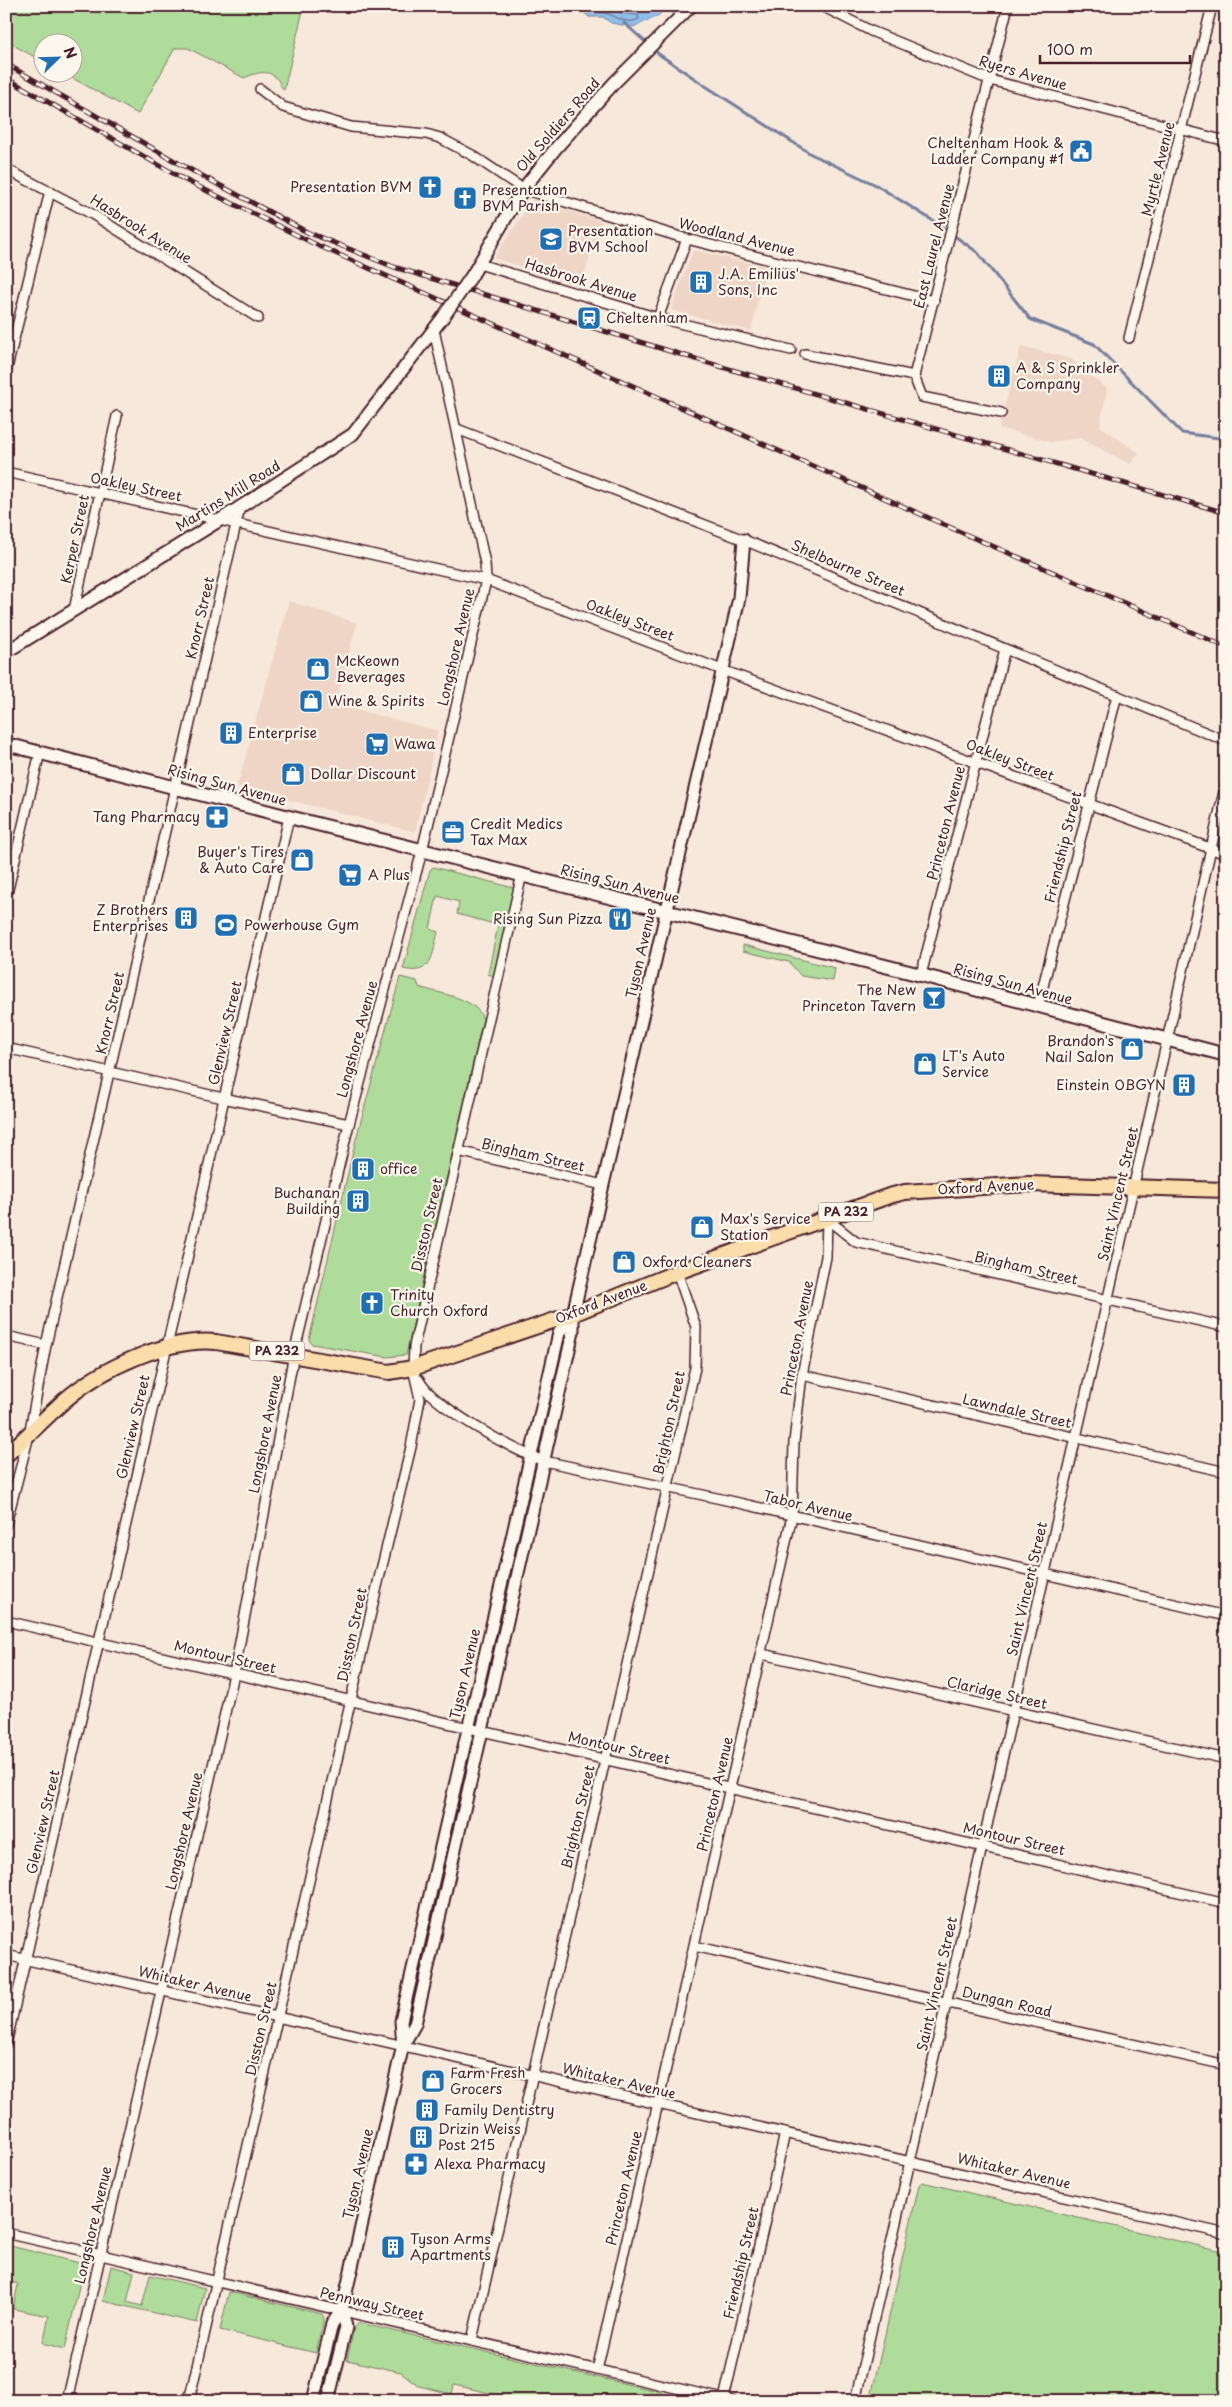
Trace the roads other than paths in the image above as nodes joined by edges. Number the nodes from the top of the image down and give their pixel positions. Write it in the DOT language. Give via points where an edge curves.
graph roads {
  1 [pos="692,6"];
  2 [pos="822,6"];
  3 [pos="1008,6"];
  4 [pos="1212,6"];
  5 [pos="990,80"];
  6 [pos="260,90"];
  7 [pos="1183,130"];
  8 [pos="1226,142"];
  9 [pos="6,169"];
  10 [pos="523,188"];
  11 [pos="50,191"];
  12 [pos="687,239"];
  13 [pos="479,264"];
  14 [pos="934,301"];
  15 [pos="258,318"];
  16 [pos="658,318"];
  17 [pos="434,330"];
  18 [pos="1129,338"];
  19 [pos="791,350"];
  20 [pos="805,354"];
  21 [pos="6,372"];
  22 [pos="914,376"];
  23 [pos="1001,413"];
  24 [pos="117,416"];
  25 [pos="456,429"];
  26 [pos="6,472"];
  27 [pos="99,494"];
  28 [pos="240,507"];
  29 [pos="220,520"];
  30 [pos="236,523"];
  31 [pos="744,540"];
  32 [pos="486,580"];
  33 [pos="74,610"];
  34 [pos="1005,649"];
  35 [pos="6,652"];
  36 [pos="722,670"];
  37 [pos="1117,695"];
  38 [pos="1226,741"];
  39 [pos="6,744"];
  40 [pos="40,752"];
  41 [pos="976,762"];
  42 [pos="1226,784"];
  43 [pos="176,786"];
  44 [pos="1088,804"];
  45 [pos="289,817"];
  46 [pos="1211,849"];
  47 [pos="422,850"];
  48 [pos="1226,854"];
  49 [pos="522,874"];
  50 [pos="6,898"];
  51 [pos="666,911"];
  52 [pos="921,975"];
  53 [pos="1038,1006"];
  54 [pos="1168,1039"];
  55 [pos="6,1048"];
  56 [pos="1226,1055"];
  57 [pos="110,1072"];
  58 [pos="224,1098"];
  59 [pos="349,1124"];
  60 [pos="458,1151"];
  61 [pos="603,1185"];
  62 [pos="1134,1186"];
  63 [pos="1226,1190"];
  64 [pos="827,1219"];
  65 [pos="677,1272"];
  66 [pos="1107,1300"];
  67 [pos="573,1314"];
  68 [pos="1226,1327"];
  69 [pos="6,1336"];
  70 [pos="46,1345"];
  71 [pos="166,1346"];
  72 [pos="294,1354"];
  73 [pos="413,1368"];
  74 [pos="802,1375"];
  75 [pos="29,1435"];
  76 [pos="1076,1438"];
  77 [pos="6,1455"];
  78 [pos="530,1457"];
  79 [pos="544,1461"];
  80 [pos="1226,1472"];
  81 [pos="669,1489"];
  82 [pos="792,1516"];
  83 [pos="6,1524"];
  84 [pos="1045,1574"];
  85 [pos="500,1593"];
  86 [pos="513,1596"];
  87 [pos="1226,1616"];
  88 [pos="6,1621"];
  89 [pos="98,1642"];
  90 [pos="762,1654"];
  91 [pos="234,1674"];
  92 [pos="352,1701"];
  93 [pos="1013,1710"];
  94 [pos="468,1727"];
  95 [pos="481,1730"];
  96 [pos="605,1759"];
  97 [pos="1226,1759"];
  98 [pos="731,1788"];
  99 [pos="982,1846"];
  100 [pos="432,1884"];
  101 [pos="446,1887"];
  102 [pos="1226,1903"];
  103 [pos="694,1946"];
  104 [pos="6,1955"];
  105 [pos="26,1959"];
  106 [pos="162,1990"];
  107 [pos="946,2003"];
  108 [pos="279,2017"];
  109 [pos="6,2044"];
  110 [pos="403,2045"];
  111 [pos="1226,2065"];
  112 [pos="534,2075"];
  113 [pos="658,2104"];
  114 [pos="785,2133"];
  115 [pos="910,2161"];
  116 [pos="6,2233"];
  117 [pos="1226,2234"];
  118 [pos="100,2254"];
  119 [pos="216,2283"];
  120 [pos="342,2310"];
  121 [pos="472,2340"];
  122 [pos="597,2370"];
  123 [pos="728,2400"];
  124 [pos="67,2401"];
  125 [pos="189,2401"];
  126 [pos="313,2401"];
  127 [pos="328,2401"];
  128 [pos="855,2401"];
  1 -- 10 [label="street, Old Soldiers Road" via="640,57"];
  2 -- 5 [label="street, Ryers Avenue" via="871,31"];
  3 -- 5 [label="street, East Laurel Avenue"];
  4 -- 7 [label="street, Myrtle Avenue"];
  5 -- 7 [label="street, Ryers Avenue"];
  5 -- 14 [label="street, East Laurel Avenue"];
  6 -- 10 [label="street, Woodland Avenue" via="283,107 351,127 440,138"];
  7 -- 8 [label="street, Ryers Avenue"];
  7 -- 18 [label="street, Myrtle Avenue"];
  9 -- 11 [label="street, Hasbrook Avenue"];
  10 -- 12 [label="street, Woodland Avenue"];
  10 -- 13 [label="street, Old Soldiers Road"];
  11 -- 15 [label="street, Hasbrook Avenue"];
  11 -- 21 [label="street"];
  12 -- 14 [label="street, Woodland Avenue"];
  12 -- 16 [label="street"];
  13 -- 16 [label="street, Hasbrook Avenue"];
  13 -- 17 [label="street, Old Soldiers Road, bridge"];
  14 -- 22 [label="street, East Laurel Avenue"];
  16 -- 19 [label="street, Hasbrook Avenue"];
  17 -- 25 [label="street, Longshore Avenue"];
  17 -- 28 [label="street, Martins Mill Road" via="353,434"];
  20 -- 22 [label="street"];
  22 -- 23 [label="street" via="922,397"];
  24 -- 27 [label="street, Kerper Street"];
  25 -- 31 [label="street, Shelbourne Street"];
  25 -- 32 [label="street, Longshore Avenue"];
  26 -- 27 [label="street, Oakley Street"];
  27 -- 29 [label="street, Oakley Street"];
  27 -- 33 [label="street, Kerper Street"];
  28 -- 29 [label="street, Martins Mill Road"];
  28 -- 30 [label="street, Knorr Street"];
  29 -- 30 [label="street, Oakley Street"];
  29 -- 33 [label="street, Martins Mill Road"];
  30 -- 32 [label="street, Oakley Street"];
  30 -- 43 [label="street, Knorr Street"];
  31 -- 34 [label="street, Shelbourne Street"];
  31 -- 36 [label="street, Tyson Avenue" via="739,598"];
  32 -- 36 [label="street, Oakley Street"];
  32 -- 47 [label="street, Longshore Avenue"];
  33 -- 35 [label="street, Martins Mill Road"];
  34 -- 37 [label="street, Shelbourne Street"];
  34 -- 41 [label="street, Princeton Avenue"];
  36 -- 41 [label="street, Oakley Street"];
  36 -- 51 [label="street, Tyson Avenue"];
  37 -- 38 [label="street, Shelbourne Street"];
  37 -- 44 [label="street, Friendship Street"];
  39 -- 40 [label="main road, Rising Sun Avenue"];
  40 -- 43 [label="main road, Rising Sun Avenue"];
  40 -- 50 [label="street"];
  41 -- 44 [label="street, Oakley Street"];
  41 -- 52 [label="street, Princeton Avenue"];
  42 -- 46 [label="street, Saint Vincent Street"];
  43 -- 45 [label="main road, Rising Sun Avenue"];
  43 -- 57 [label="street, Knorr Street"];
  44 -- 46 [label="street, Oakley Street"];
  44 -- 53 [label="street, Friendship Street"];
  45 -- 47 [label="main road, Rising Sun Avenue"];
  45 -- 58 [label="street, Glenview Street"];
  46 -- 48 [label="street, Oakley Street"];
  46 -- 54 [label="street, Saint Vincent Street"];
  47 -- 49 [label="main road, Rising Sun Avenue"];
  47 -- 59 [label="street, Longshore Avenue"];
  49 -- 51 [label="main road, Rising Sun Avenue"];
  49 -- 60 [label="street, Disston Street"];
  51 -- 52 [label="main road, Rising Sun Avenue"];
  51 -- 61 [label="street, Tyson Avenue"];
  52 -- 53 [label="main road, Rising Sun Avenue"];
  53 -- 54 [label="main road, Rising Sun Avenue"];
  54 -- 56 [label="main road, Rising Sun Avenue"];
  54 -- 62 [label="street, Saint Vincent Street"];
  55 -- 57 [label="street"];
  57 -- 58 [label="street"];
  57 -- 70 [label="street, Knorr Street"];
  58 -- 59 [label="street"];
  58 -- 71 [label="street, Glenview Street"];
  59 -- 72 [label="street, Longshore Avenue"];
  60 -- 61 [label="street, Bingham Street"];
  60 -- 73 [label="street, Disston Street" via="420,1316"];
  61 -- 67 [label="street, Tyson Avenue"];
  62 -- 63 [label="main road, Oxford Avenue / PA 232"];
  62 -- 64 [label="main road, Oxford Avenue / PA 232" via="1028,1184 912,1192 889,1196"];
  62 -- 66 [label="street, Saint Vincent Street"];
  64 -- 65 [label="main road, Oxford Avenue / PA 232"];
  64 -- 66 [label="street, Bingham Street" via="856,1242"];
  64 -- 74 [label="street, Princeton Avenue" via="826,1257"];
  65 -- 67 [label="main road, Oxford Avenue / PA 232"];
  65 -- 81 [label="street, Brighton Street" via="697,1338 695,1368"];
  66 -- 68 [label="street, Bingham Street"];
  66 -- 76 [label="street, Saint Vincent Street"];
  67 -- 73 [label="main road, Oxford Avenue / PA 232"];
  67 -- 78 [label="street, Tyson Avenue" via="559,1333"];
  67 -- 79 [label="street, Tyson Avenue" via="573,1332"];
  69 -- 70 [label="street"];
  70 -- 75 [label="street, Knorr Street"];
  71 -- 72 [label="main road, Oxford Avenue / PA 232" via="200,1340"];
  71 -- 75 [label="main road, Oxford Avenue / PA 232" via="85,1385"];
  71 -- 89 [label="street, Glenview Street"];
  72 -- 73 [label="main road, Oxford Avenue / PA 232" via="380,1371"];
  72 -- 91 [label="street, Longshore Avenue"];
  73 -- 78 [label="street, Tabor Avenue" via="423,1389 432,1396"];
  73 -- 92 [label="street, Disston Street" via="420,1399"];
  74 -- 76 [label="street, Lawndale Street"];
  74 -- 82 [label="street, Princeton Avenue" via="794,1442"];
  75 -- 77 [label="main road, Oxford Avenue / PA 232"];
  75 -- 83 [label="street, Knorr Street"];
  76 -- 80 [label="street, Lawndale Street"];
  76 -- 84 [label="street, Saint Vincent Street"];
  78 -- 79 [label="street, Tabor Avenue"];
  78 -- 85 [label="street, Tyson Avenue"];
  79 -- 81 [label="street, Tabor Avenue"];
  79 -- 86 [label="street, Tyson Avenue"];
  81 -- 82 [label="street, Tabor Avenue"];
  81 -- 96 [label="street, Brighton Street"];
  82 -- 84 [label="street, Tabor Avenue"];
  82 -- 90 [label="street, Princeton Avenue"];
  84 -- 87 [label="street, Tabor Avenue"];
  84 -- 93 [label="street, Saint Vincent Street"];
  85 -- 86 [label="street"];
  85 -- 94 [label="street, Tyson Avenue"];
  86 -- 95 [label="street, Tyson Avenue"];
  88 -- 89 [label="street, Montour Street"];
  89 -- 91 [label="street, Montour Street"];
  89 -- 105 [label="street, Glenview Street"];
  90 -- 93 [label="street, Claridge Street"];
  90 -- 98 [label="street, Princeton Avenue"];
  91 -- 92 [label="street, Montour Street"];
  91 -- 106 [label="street, Longshore Avenue"];
  92 -- 94 [label="street, Montour Street"];
  92 -- 108 [label="street, Disston Street"];
  93 -- 97 [label="street, Claridge Street"];
  93 -- 99 [label="street, Saint Vincent Street"];
  94 -- 95 [label="street, Montour Street"];
  94 -- 100 [label="street, Tyson Avenue"];
  95 -- 96 [label="street, Montour Street"];
  95 -- 101 [label="street, Tyson Avenue"];
  96 -- 98 [label="street, Montour Street"];
  96 -- 112 [label="street, Brighton Street"];
  98 -- 99 [label="street, Montour Street"];
  98 -- 103 [label="street, Princeton Avenue"];
  99 -- 102 [label="street, Montour Street"];
  99 -- 107 [label="street, Saint Vincent Street"];
  100 -- 101 [label="street"];
  100 -- 110 [label="street, Tyson Avenue" via="401,2021"];
  101 -- 110 [label="street, Tyson Avenue" via="415,2024"];
  103 -- 107 [label="street, Dungan Road"];
  103 -- 113 [label="street, Princeton Avenue"];
  104 -- 105 [label="street, Whitaker Avenue"];
  105 -- 106 [label="street, Whitaker Avenue"];
  105 -- 109 [label="street, Glenview Street"];
  106 -- 108 [label="street, Whitaker Avenue"];
  106 -- 118 [label="street, Longshore Avenue"];
  107 -- 111 [label="street, Dungan Road"];
  107 -- 115 [label="street, Saint Vincent Street"];
  108 -- 110 [label="street, Whitaker Avenue"];
  108 -- 119 [label="street, Disston Street"];
  110 -- 112 [label="street, Whitaker Avenue"];
  110 -- 120 [label="street, Tyson Avenue"];
  112 -- 113 [label="street, Whitaker Avenue"];
  112 -- 121 [label="street, Brighton Street"];
  113 -- 114 [label="street, Whitaker Avenue"];
  113 -- 122 [label="street, Princeton Avenue"];
  114 -- 115 [label="street, Whitaker Avenue"];
  114 -- 123 [label="street, Friendship Street"];
  115 -- 117 [label="street, Whitaker Avenue"];
  115 -- 128 [label="street, Saint Vincent Street"];
  116 -- 118 [label="street, Pennway Street"];
  118 -- 119 [label="street, Pennway Street"];
  118 -- 124 [label="street, Longshore Avenue"];
  119 -- 120 [label="street, Pennway Street"];
  119 -- 125 [label="street, Disston Street"];
  120 -- 121 [label="street, Pennway Street"];
  120 -- 126 [label="street, Tyson Avenue" via="332,2324"];
  120 -- 127 [label="street, Tyson Avenue" via="346,2327"];
  121 -- 122 [label="street, Pennway Street"];
  122 -- 123 [label="street, Pennway Street"];
}
